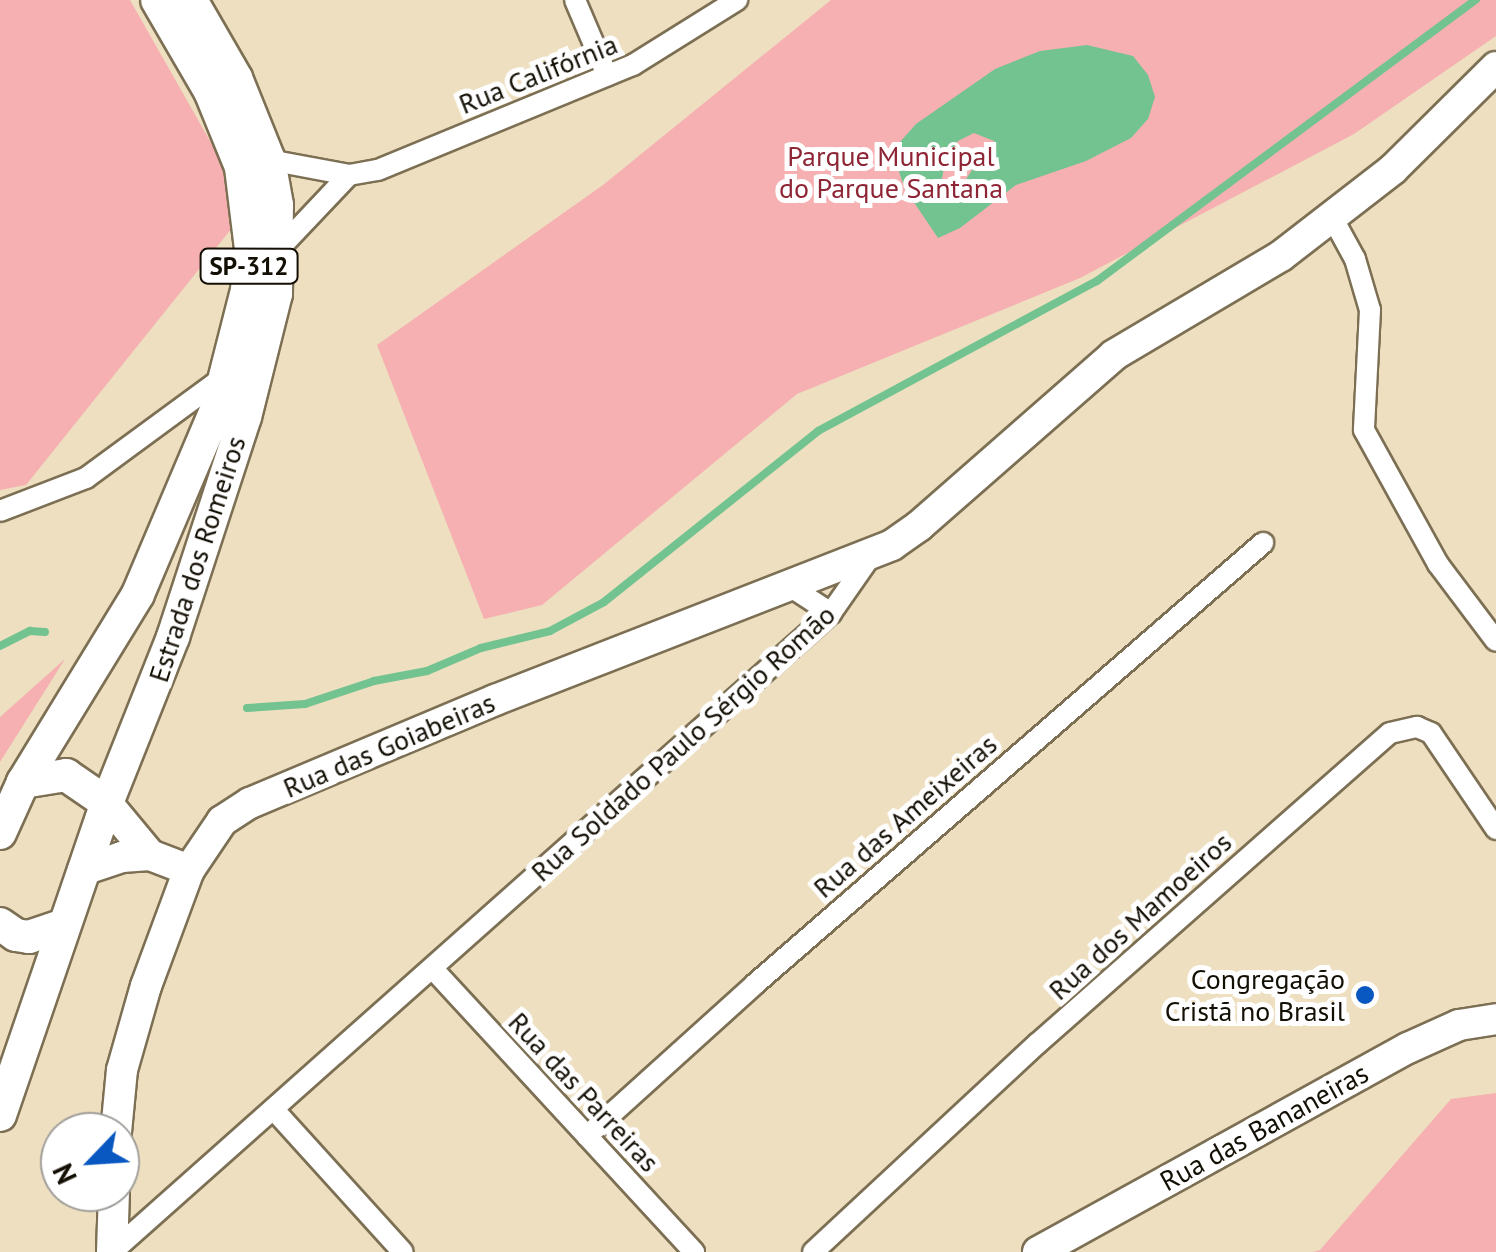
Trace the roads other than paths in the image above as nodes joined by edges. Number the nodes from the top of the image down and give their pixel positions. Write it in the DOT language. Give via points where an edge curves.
graph roads {
  1 [pos="157,0"];
  2 [pos="191,0"];
  3 [pos="575,0"];
  4 [pos="737,0"];
  5 [pos="1496,67"];
  6 [pos="606,75"];
  7 [pos="269,160"];
  8 [pos="349,175"];
  9 [pos="1332,217"];
  10 [pos="279,250"];
  11 [pos="227,375"];
  12 [pos="0,511"];
  13 [pos="1263,542"];
  14 [pos="870,557"];
  15 [pos="791,587"];
  16 [pos="831,612"];
  17 [pos="1496,642"];
  18 [pos="23,782"];
  19 [pos="107,803"];
  20 [pos="1496,829"];
  21 [pos="0,833"];
  22 [pos="150,855"];
  23 [pos="83,870"];
  24 [pos="189,870"];
  25 [pos="0,924"];
  26 [pos="63,925"];
  27 [pos="434,969"];
  28 [pos="1496,1019"];
  29 [pos="118,1112"];
  30 [pos="274,1112"];
  31 [pos="0,1114"];
  32 [pos="588,1136"];
  33 [pos="113,1212"];
  34 [pos="112,1252"];
  35 [pos="403,1252"];
  36 [pos="694,1252"];
  37 [pos="814,1252"];
  38 [pos="1038,1252"];
  1 -- 11 [label="main road, Estrada dos Romeiros / SP-312" via="228,128 243,181 251,249"];
  2 -- 7 [label="main road, Estrada dos Romeiros / SP-312" via="236,78"];
  3 -- 6 [label="street"];
  4 -- 6 [label="street, Rua Califórnia" via="682,38"];
  5 -- 9 [label="street, Rua Soldado Paulo Sérgio Romão" via="1393,169"];
  6 -- 8 [label="street, Rua Califórnia" via="378,170"];
  7 -- 8 [label="street, Rua Califórnia"];
  7 -- 10 [label="main road, Estrada dos Romeiros / SP-312"];
  8 -- 10 [label="street"];
  9 -- 14 [label="street, Rua Soldado Paulo Sérgio Romão" via="1282,256 1114,355 919,526"];
  9 -- 17 [label="street" via="1355,259 1370,310 1364,430 1438,564"];
  10 -- 19 [label="main road, Estrada dos Romeiros / SP-312" via="270,323 244,416 162,669"];
  11 -- 12 [label="street" via="86,478"];
  11 -- 18 [label="main road, Estrada dos Romeiros / SP-312" via="199,458 138,594"];
  13 -- 32 [label="street, Rua das Ameixeiras"];
  14 -- 15 [label="street, Rua das Goiabeiras"];
  14 -- 16 [label="street, Rua Soldado Paulo Sérgio Romão"];
  15 -- 16 [label="street"];
  15 -- 24 [label="street, Rua das Goiabeiras" via="250,803 222,821"];
  16 -- 27 [label="street, Rua Soldado Paulo Sérgio Romão"];
  18 -- 19 [label="main road" via="66,775"];
  18 -- 21 [label="main road, Estrada dos Romeiros / SP-312"];
  19 -- 22 [label="street"];
  19 -- 23 [label="main road, Estrada dos Romeiros / SP-312"];
  20 -- 37 [label="street, Rua dos Mamoeiros" via="1431,732 1417,727 1390,734 1037,1044"];
  22 -- 23 [label="street"];
  22 -- 24 [label="street"];
  23 -- 26 [label="main road, Estrada dos Romeiros / SP-312"];
  24 -- 29 [label="street, Rua das Goiabeiras" via="132,1027"];
  25 -- 26 [label="main road" via="30,936"];
  26 -- 31 [label="main road, Estrada dos Romeiros / SP-312"];
  27 -- 30 [label="street, Rua Soldado Paulo Sérgio Romão"];
  27 -- 32 [label="street, Rua das Parreiras"];
  28 -- 38 [label="street, Rua das Bananeiras" via="1460,1025 1408,1048"];
  30 -- 34 [label="street, Rua Soldado Paulo Sérgio Romão"];
  30 -- 35 [label="street"];
  32 -- 36 [label="street, Rua das Parreiras"];
  33 -- 34 [label="street"];
}
